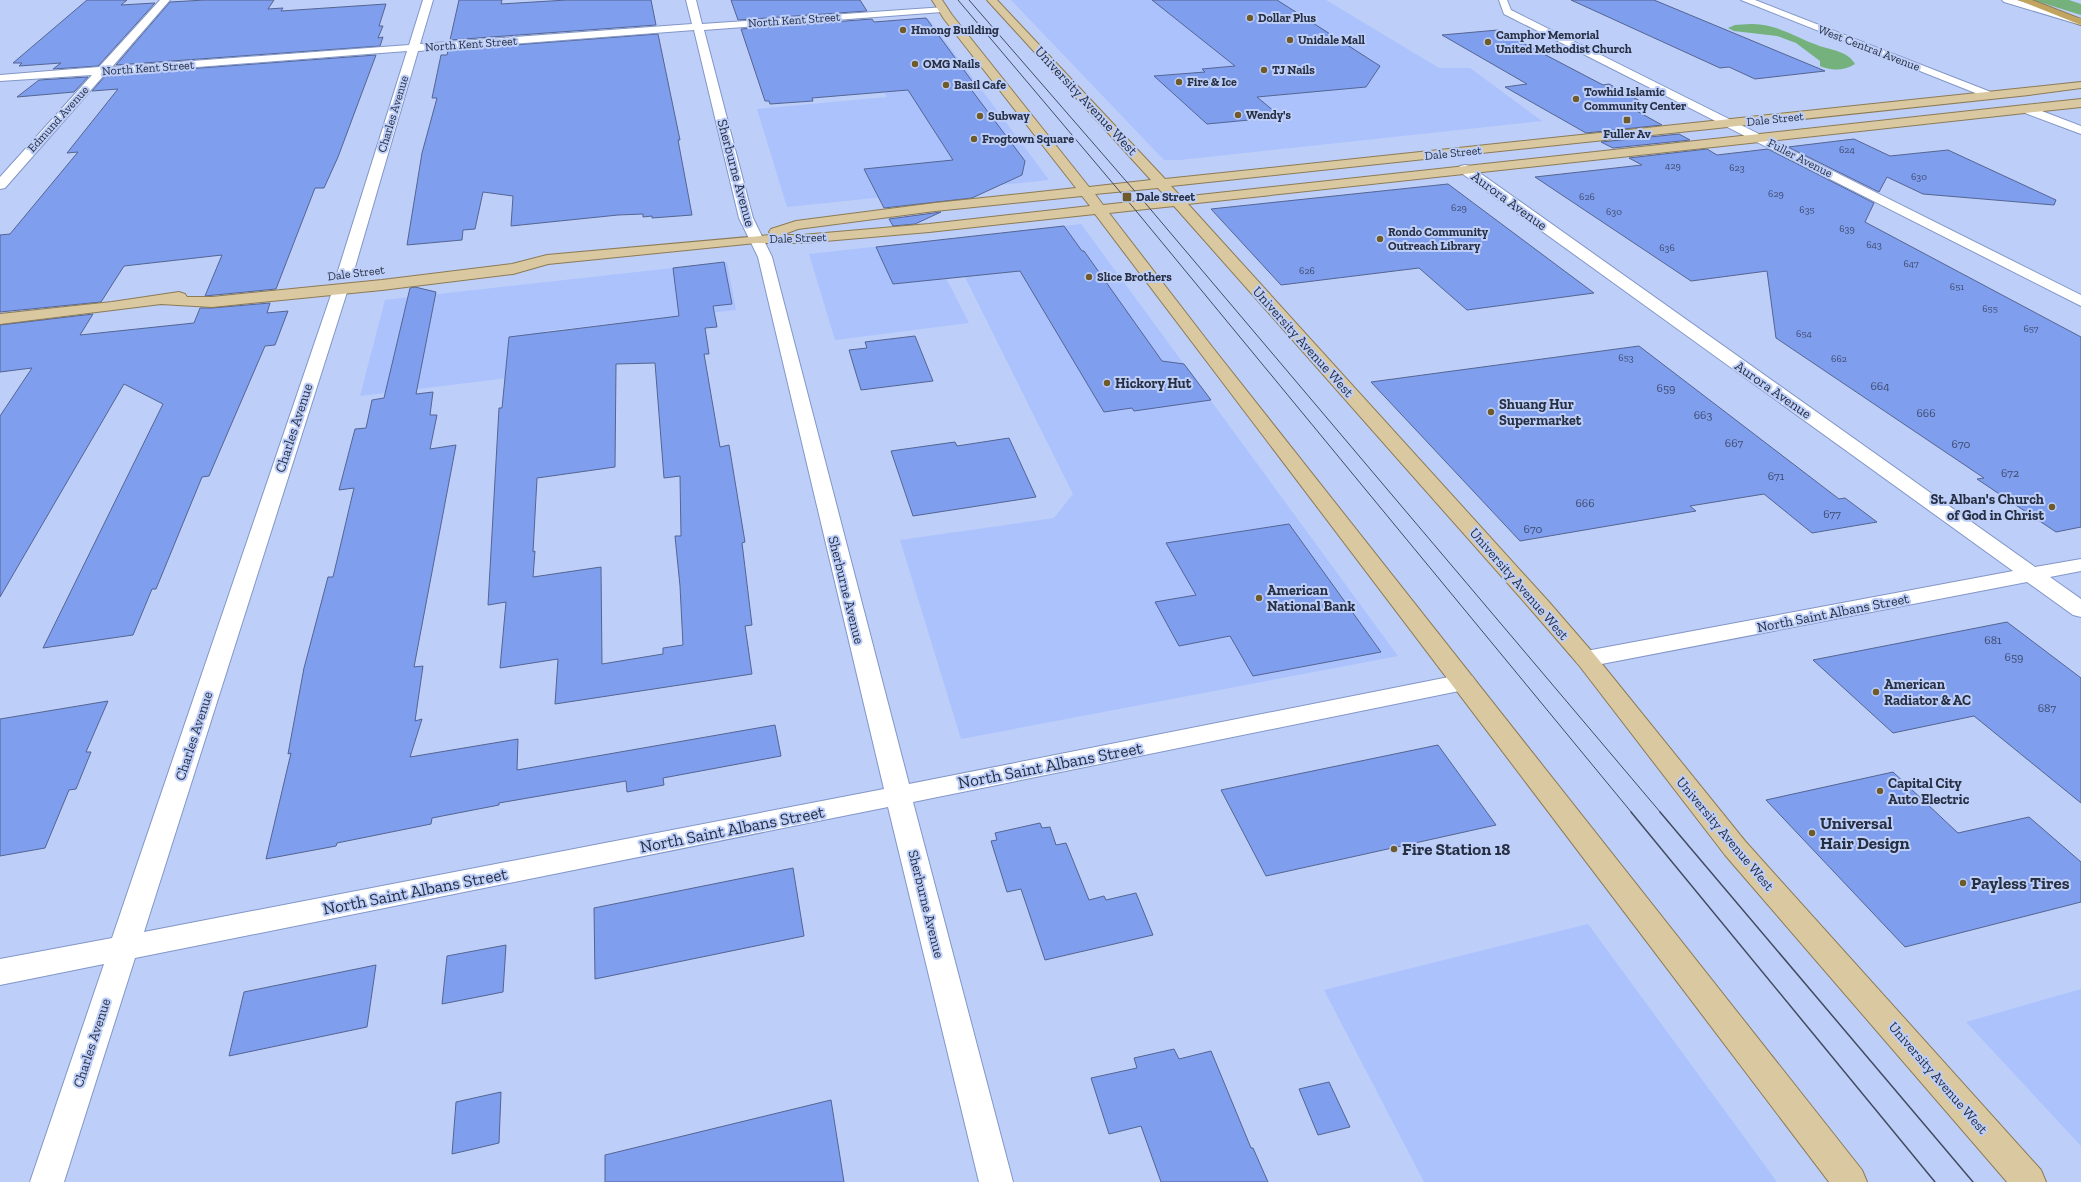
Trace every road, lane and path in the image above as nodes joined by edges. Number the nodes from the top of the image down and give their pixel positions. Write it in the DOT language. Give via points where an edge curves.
graph roads {
  1 [pos="165,0"];
  2 [pos="428,0"];
  3 [pos="691,0"];
  4 [pos="992,0"];
  5 [pos="1746,0"];
  6 [pos="2006,0"];
  7 [pos="2023,0"];
  8 [pos="1503,1"];
  9 [pos="940,5"];
  10 [pos="2081,22"];
  11 [pos="697,27"];
  12 [pos="413,48"];
  13 [pos="100,71"];
  14 [pos="0,78"];
  15 [pos="2081,85"];
  16 [pos="1992,96"];
  17 [pos="2081,103"];
  18 [pos="2029,110"];
  19 [pos="1730,124"];
  20 [pos="2081,130"];
  21 [pos="1760,138"];
  22 [pos="1465,169"];
  23 [pos="1161,183"];
  24 [pos="0,184"];
  25 [pos="1085,191"];
  26 [pos="1177,201"];
  27 [pos="1097,209"];
  28 [pos="756,239"];
  29 [pos="547,260"];
  30 [pos="409,267"];
  31 [pos="348,279"];
  32 [pos="2081,301"];
  33 [pos="0,319"];
  34 [pos="2081,565"];
  35 [pos="2033,575"];
  36 [pos="2081,610"];
  37 [pos="1586,659"];
  38 [pos="1464,682"];
  39 [pos="898,796"];
  40 [pos="125,947"];
  41 [pos="0,972"];
  42 [pos="47,1182"];
  43 [pos="996,1182"];
  44 [pos="1850,1182"];
  45 [pos="2029,1182"];
  1 -- 13 [label="street, Edmund Avenue"];
  2 -- 12 [label="street, Charles Avenue"];
  3 -- 11 [label="street, Sherburne Avenue"];
  4 -- 23 [label="main road, University Avenue West"];
  5 -- 16 [label="street, West Central Avenue"];
  6 -- 10 [label="street"];
  7 -- 10 [label="highway"];
  8 -- 19 [label="street, Fuller Avenue" via="1507,12"];
  9 -- 11 [label="street, North Kent Street"];
  9 -- 25 [label="main road"];
  11 -- 12 [label="street, North Kent Street"];
  11 -- 28 [label="street, Sherburne Avenue" via="746,218"];
  12 -- 13 [label="street, North Kent Street"];
  12 -- 31 [label="street, Charles Avenue"];
  13 -- 14 [label="street, North Kent Street"];
  13 -- 24 [label="street, Edmund Avenue"];
  15 -- 16 [label="main road, Dale Street"];
  16 -- 19 [label="main road, Dale Street"];
  17 -- 18 [label="main road, Dale Street"];
  18 -- 20 [label="street"];
  18 -- 21 [label="main road, Dale Street"];
  19 -- 21 [label="street, Fuller Avenue"];
  19 -- 23 [label="main road, Dale Street"];
  21 -- 22 [label="main road, Dale Street"];
  21 -- 32 [label="street, Fuller Avenue"];
  22 -- 26 [label="main road, Dale Street"];
  22 -- 35 [label="street, Aurora Avenue"];
  23 -- 25 [label="main road, Dale Street"];
  23 -- 26 [label="main road, University Avenue West"];
  25 -- 27 [label="main road"];
  25 -- 28 [label="main road, Dale Street" via="796,225"];
  26 -- 27 [label="main road, Dale Street"];
  26 -- 37 [label="main road, University Avenue West"];
  27 -- 28 [label="main road, Dale Street" via="922,229 802,239"];
  27 -- 38 [label="main road"];
  28 -- 29 [label="main road, Dale Street"];
  28 -- 39 [label="street, Sherburne Avenue" via="765,257"];
  29 -- 30 [label="main road, Dale Street" via="512,256"];
  29 -- 31 [label="main road, Dale Street" via="513,269"];
  31 -- 33 [label="main road, Dale Street" via="212,302 166,301"];
  31 -- 40 [label="street, Charles Avenue"];
  34 -- 35 [label="street, North Saint Albans Street"];
  35 -- 36 [label="street, Aurora Avenue"];
  35 -- 37 [label="street, North Saint Albans Street"];
  37 -- 45 [label="main road, University Avenue West" via="1734,848"];
  38 -- 39 [label="street, North Saint Albans Street"];
  38 -- 44 [label="main road"];
  39 -- 40 [label="street, North Saint Albans Street"];
  39 -- 43 [label="street, Sherburne Avenue"];
  40 -- 41 [label="street, North Saint Albans Street"];
  40 -- 42 [label="street, Charles Avenue"];
}
